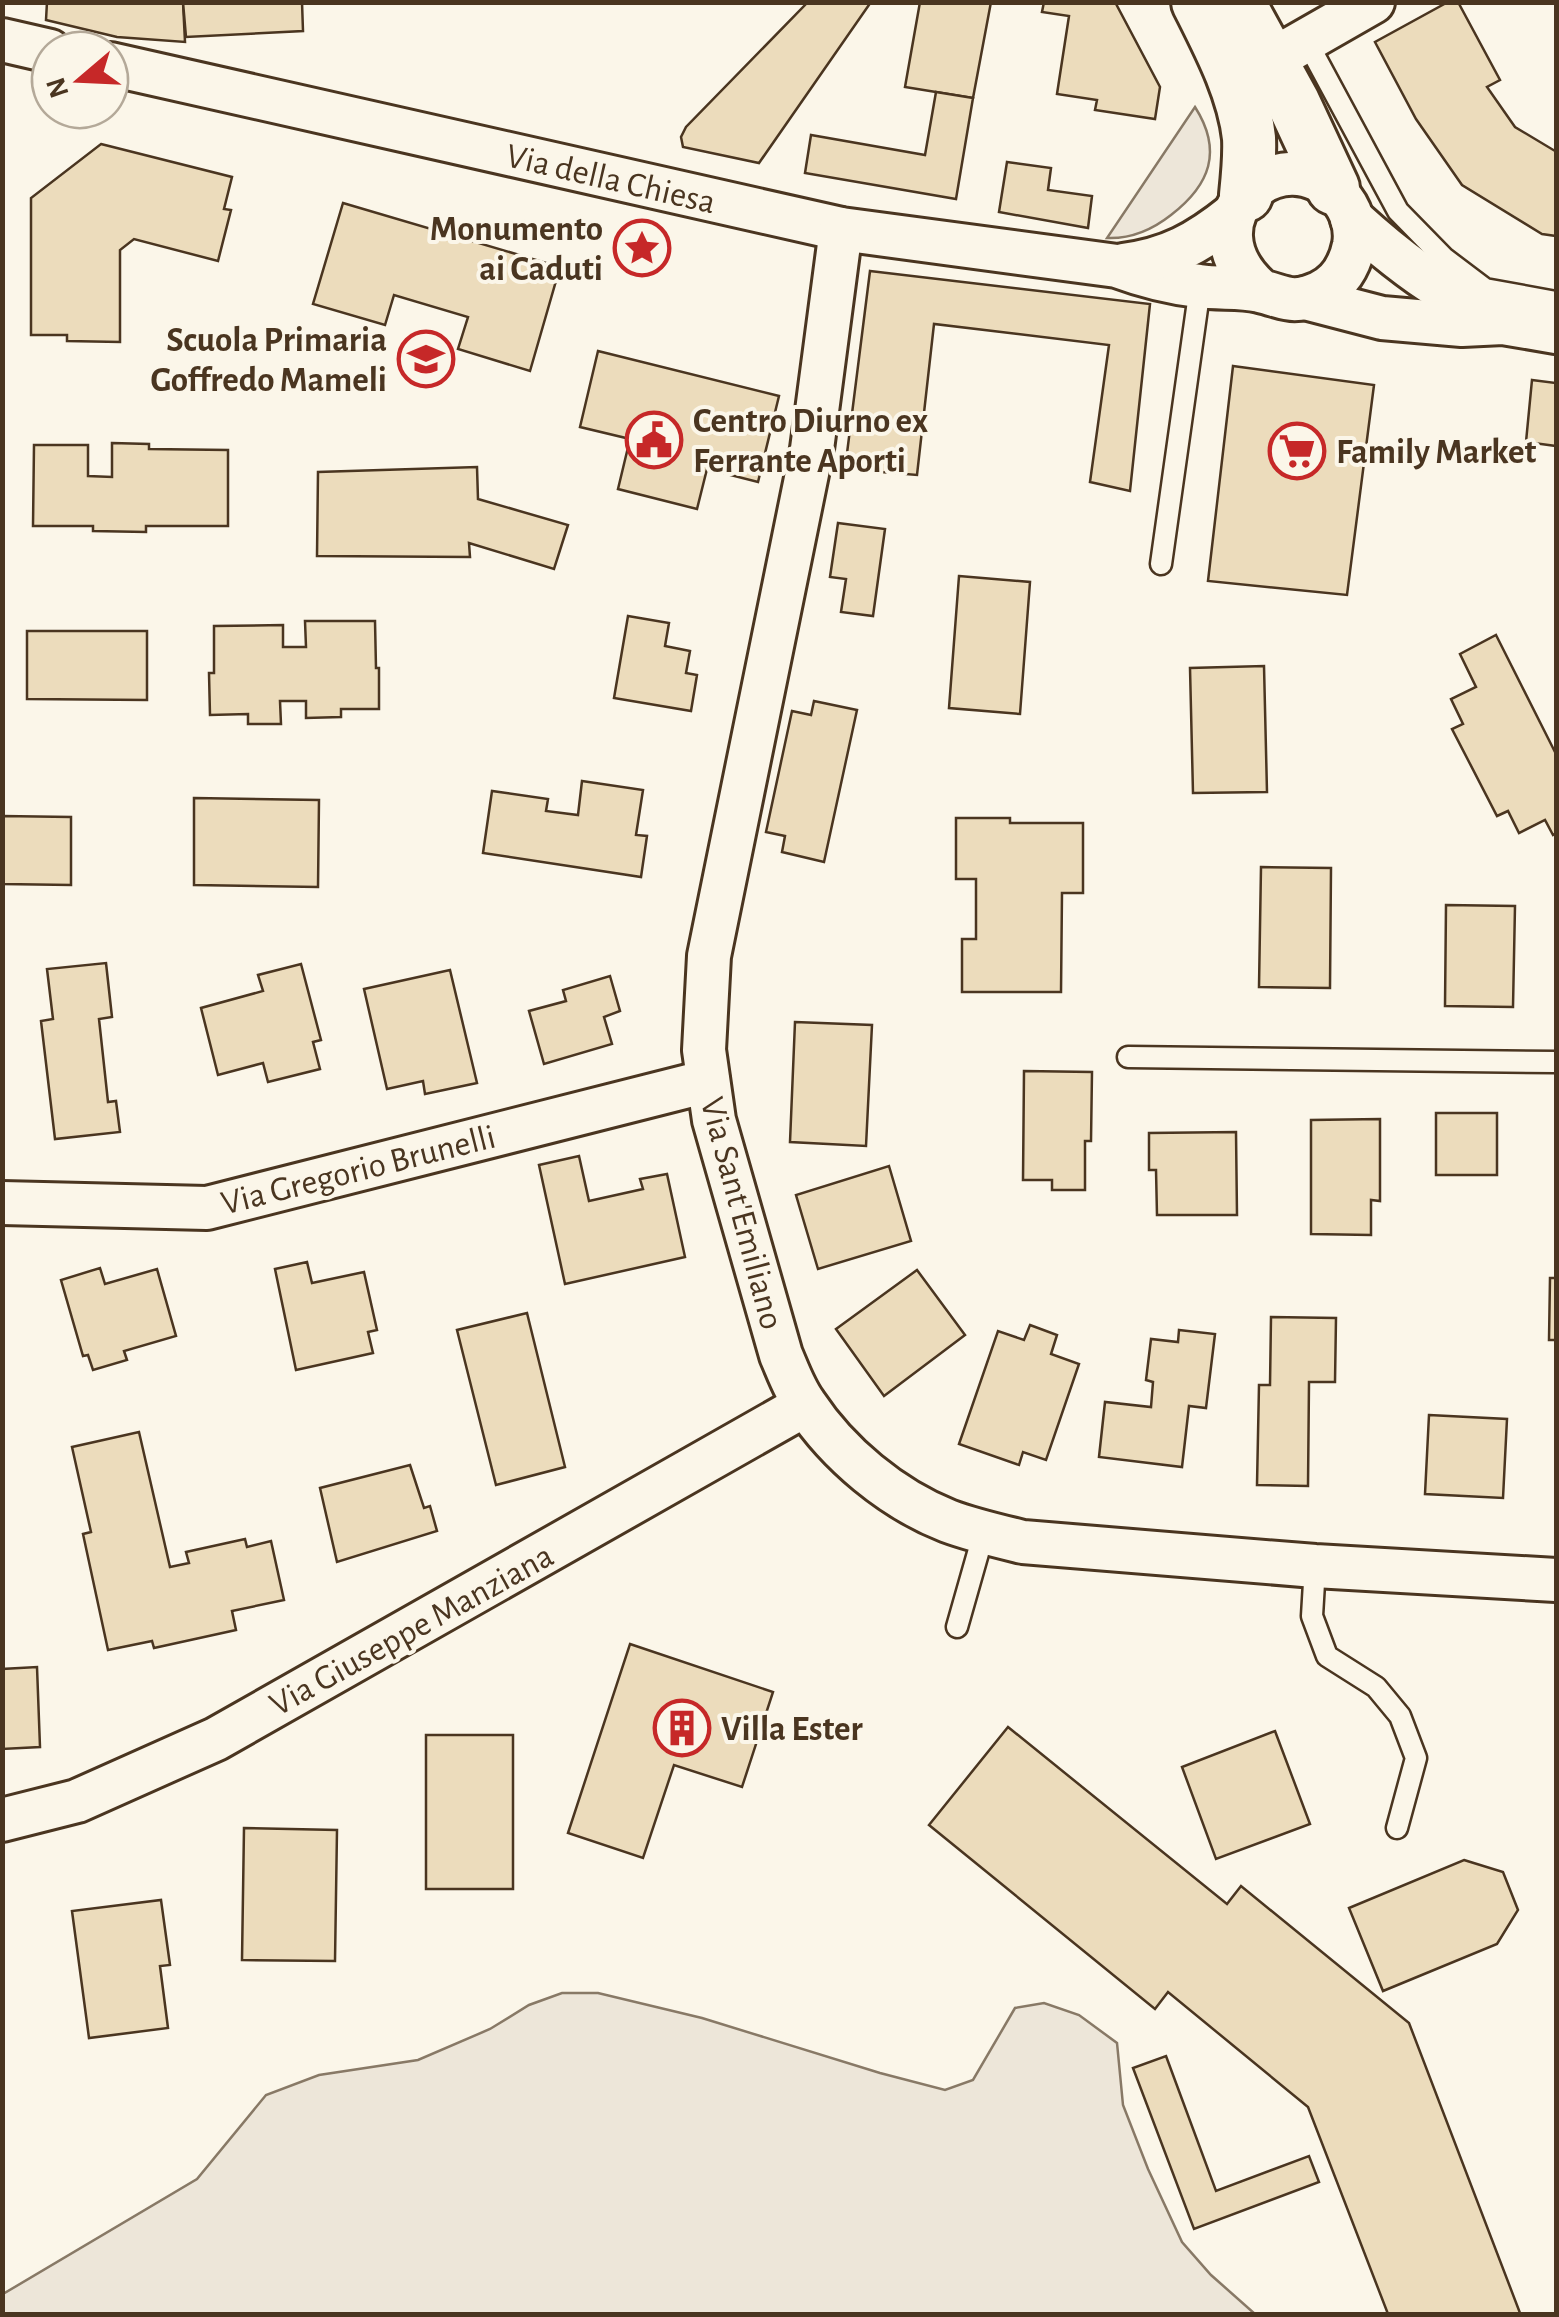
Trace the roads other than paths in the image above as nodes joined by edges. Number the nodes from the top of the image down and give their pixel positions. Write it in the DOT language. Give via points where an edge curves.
graph roads {
  1 [pos="1198,2"];
  2 [pos="1238,2"];
  3 [pos="1374,2"];
  4 [pos="2,40"];
  5 [pos="30,46"];
  6 [pos="1288,50"];
  7 [pos="130,69"];
  8 [pos="1240,204"];
  9 [pos="1342,204"];
  10 [pos="841,229"];
  11 [pos="1117,266"];
  12 [pos="1200,287"];
  13 [pos="1260,290"];
  14 [pos="1304,298"];
  15 [pos="1556,302"];
  16 [pos="1502,323"];
  17 [pos="1556,332"];
  18 [pos="1161,564"];
  19 [pos="1128,1057"];
  20 [pos="1556,1062"];
  21 [pos="708,1081"];
  22 [pos="2,1203"];
  23 [pos="805,1405"];
  24 [pos="984,1532"];
  25 [pos="1315,1566"];
  26 [pos="1556,1580"];
  27 [pos="957,1627"];
  28 [pos="2,1820"];
  29 [pos="1397,1828"];
  1 -- 8 [label="street" via="1244,110 1249,152"];
  2 -- 6 [label="street"];
  3 -- 6 [label="street"];
  4 -- 5 [label="street"];
  6 -- 9 [label="street" via="1293,102"];
  6 -- 15 [label="lane" via="1398,212 1444,258 1484,290"];
  7 -- 10 [label="street, Via della Chiesa"];
  8 -- 9 [label="street, Via della Chiesa" via="1260,182 1297,174 1316,178"];
  8 -- 11 [label="street, Via della Chiesa" via="1180,250"];
  8 -- 13 [label="street" via="1231,248"];
  9 -- 14 [label="street" via="1355,239 1350,259 1324,291"];
  9 -- 16 [label="street, Via della Chiesa" via="1423,278"];
  10 -- 11 [label="street, Via della Chiesa"];
  10 -- 21 [label="street, Via Sant'Emiliano" via="812,449 709,956"];
  11 -- 12 [label="street, Via della Chiesa"];
  12 -- 13 [label="street, Via della Chiesa"];
  12 -- 18 [label="lane"];
  13 -- 14 [label="street, Via della Chiesa"];
  14 -- 16 [label="street, Via della Chiesa" via="1422,323"];
  16 -- 17 [label="street, Via della Chiesa"];
  19 -- 20 [label="lane"];
  21 -- 22 [label="street, Via Gregorio Brunelli" via="207,1208"];
  21 -- 23 [label="street, Via Sant'Emiliano" via="780,1355"];
  23 -- 24 [label="street, Via Sant'Emiliano" via="868,1473 903,1498"];
  23 -- 28 [label="street, Via Giuseppe Manziana" via="216,1739 77,1801"];
  24 -- 25 [label="street, Via Sant'Emiliano" via="1023,1542"];
  24 -- 27 [label="lane"];
  25 -- 26 [label="street, Via Sant'Emiliano"];
  25 -- 29 [label="lane" via="1312,1616 1327,1656 1376,1687 1400,1716 1416,1758"];
}
